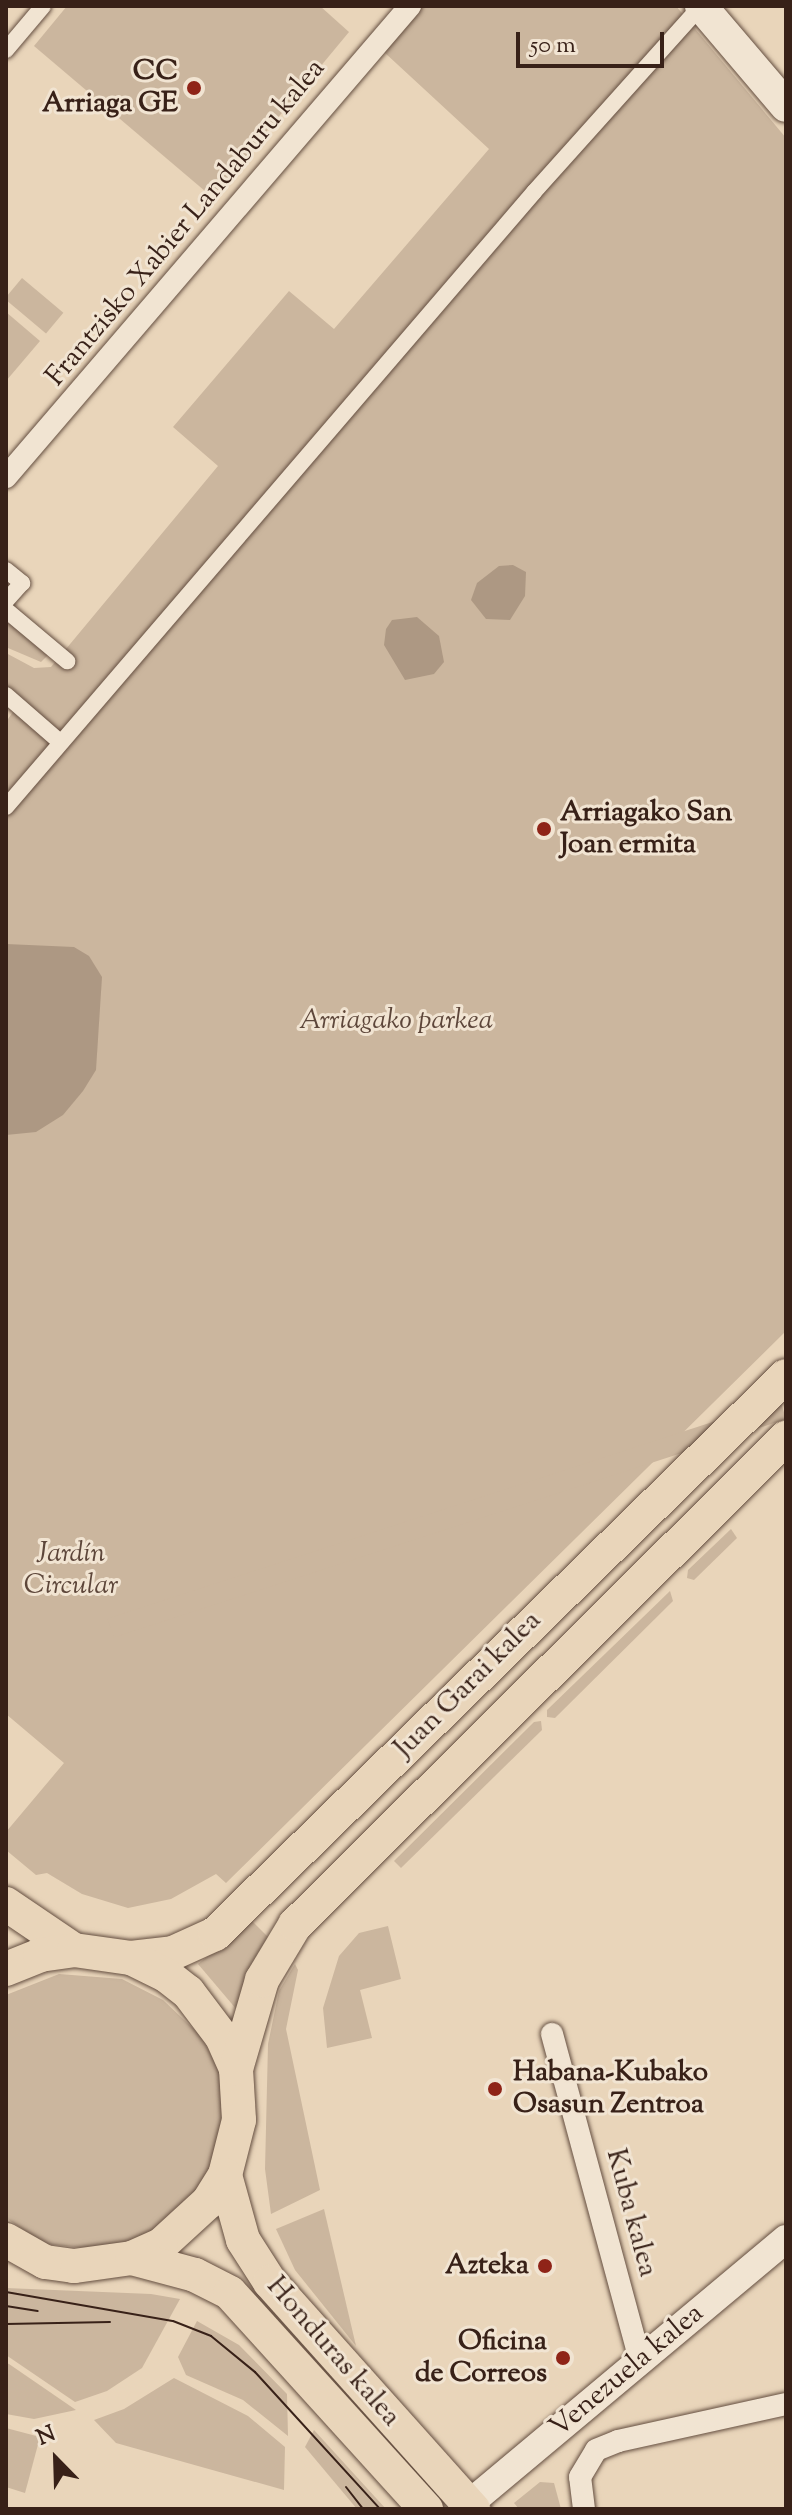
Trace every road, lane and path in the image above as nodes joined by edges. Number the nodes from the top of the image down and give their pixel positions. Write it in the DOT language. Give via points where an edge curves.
graph roads {
  1 [pos="43,6"];
  2 [pos="410,6"];
  3 [pos="696,11"];
  4 [pos="6,50"];
  5 [pos="786,106"];
  6 [pos="6,477"];
  7 [pos="6,570"];
  8 [pos="6,601"];
  9 [pos="6,610"];
  10 [pos="67,661"];
  11 [pos="6,695"];
  12 [pos="60,742"];
  13 [pos="6,807"];
  14 [pos="786,1376"];
  15 [pos="786,1438"];
  16 [pos="6,1904"];
  17 [pos="74,1950"];
  18 [pos="131,1958"];
  19 [pos="6,1969"];
  20 [pos="552,2034"];
  21 [pos="236,2069"];
  22 [pos="225,2175"];
  23 [pos="786,2239"];
  24 [pos="6,2240"];
  25 [pos="132,2258"];
  26 [pos="45,2262"];
  27 [pos="6,2268"];
  28 [pos="640,2361"];
  29 [pos="786,2404"];
  30 [pos="471,2506"];
  31 [pos="426,2509"];
  32 [pos="584,2509"];
  1 -- 4 [label="street"];
  2 -- 6 [label="street, Frantzisko Xabier Landaburu kalea"];
  3 -- 5 [label="main road"];
  3 -- 12 [label="street"];
  7 -- 8 [label="street" via="22,583"];
  9 -- 10 [label="street"];
  11 -- 12 [label="street"];
  12 -- 13 [label="street"];
  14 -- 18 [label="main road, Juan Garai kalea" via="215,1934 173,1953"];
  15 -- 21 [label="main road, Juan Garai kalea" via="314,1903 281,1944 262,1980"];
  16 -- 17 [label="main road"];
  17 -- 18 [label="main road"];
  17 -- 19 [label="main road" via="40,1955"];
  18 -- 21 [label="main road" via="188,1992 222,2037"];
  20 -- 28 [label="street, Kuba kalea"];
  21 -- 22 [label="main road" via="239,2120"];
  22 -- 25 [label="main road" via="187,2226"];
  22 -- 30 [label="main road, Honduras kalea" via="243,2240 270,2282"];
  23 -- 28 [label="street, Venezuela kalea"];
  24 -- 26 [label="main road"];
  25 -- 26 [label="main road" via="104,2265"];
  25 -- 31 [label="main road, Honduras kalea" via="195,2275 230,2293"];
  26 -- 27 [label="main road"];
  28 -- 30 [label="street, Venezuela kalea"];
  29 -- 32 [label="street" via="596,2450 580,2477"];
}
